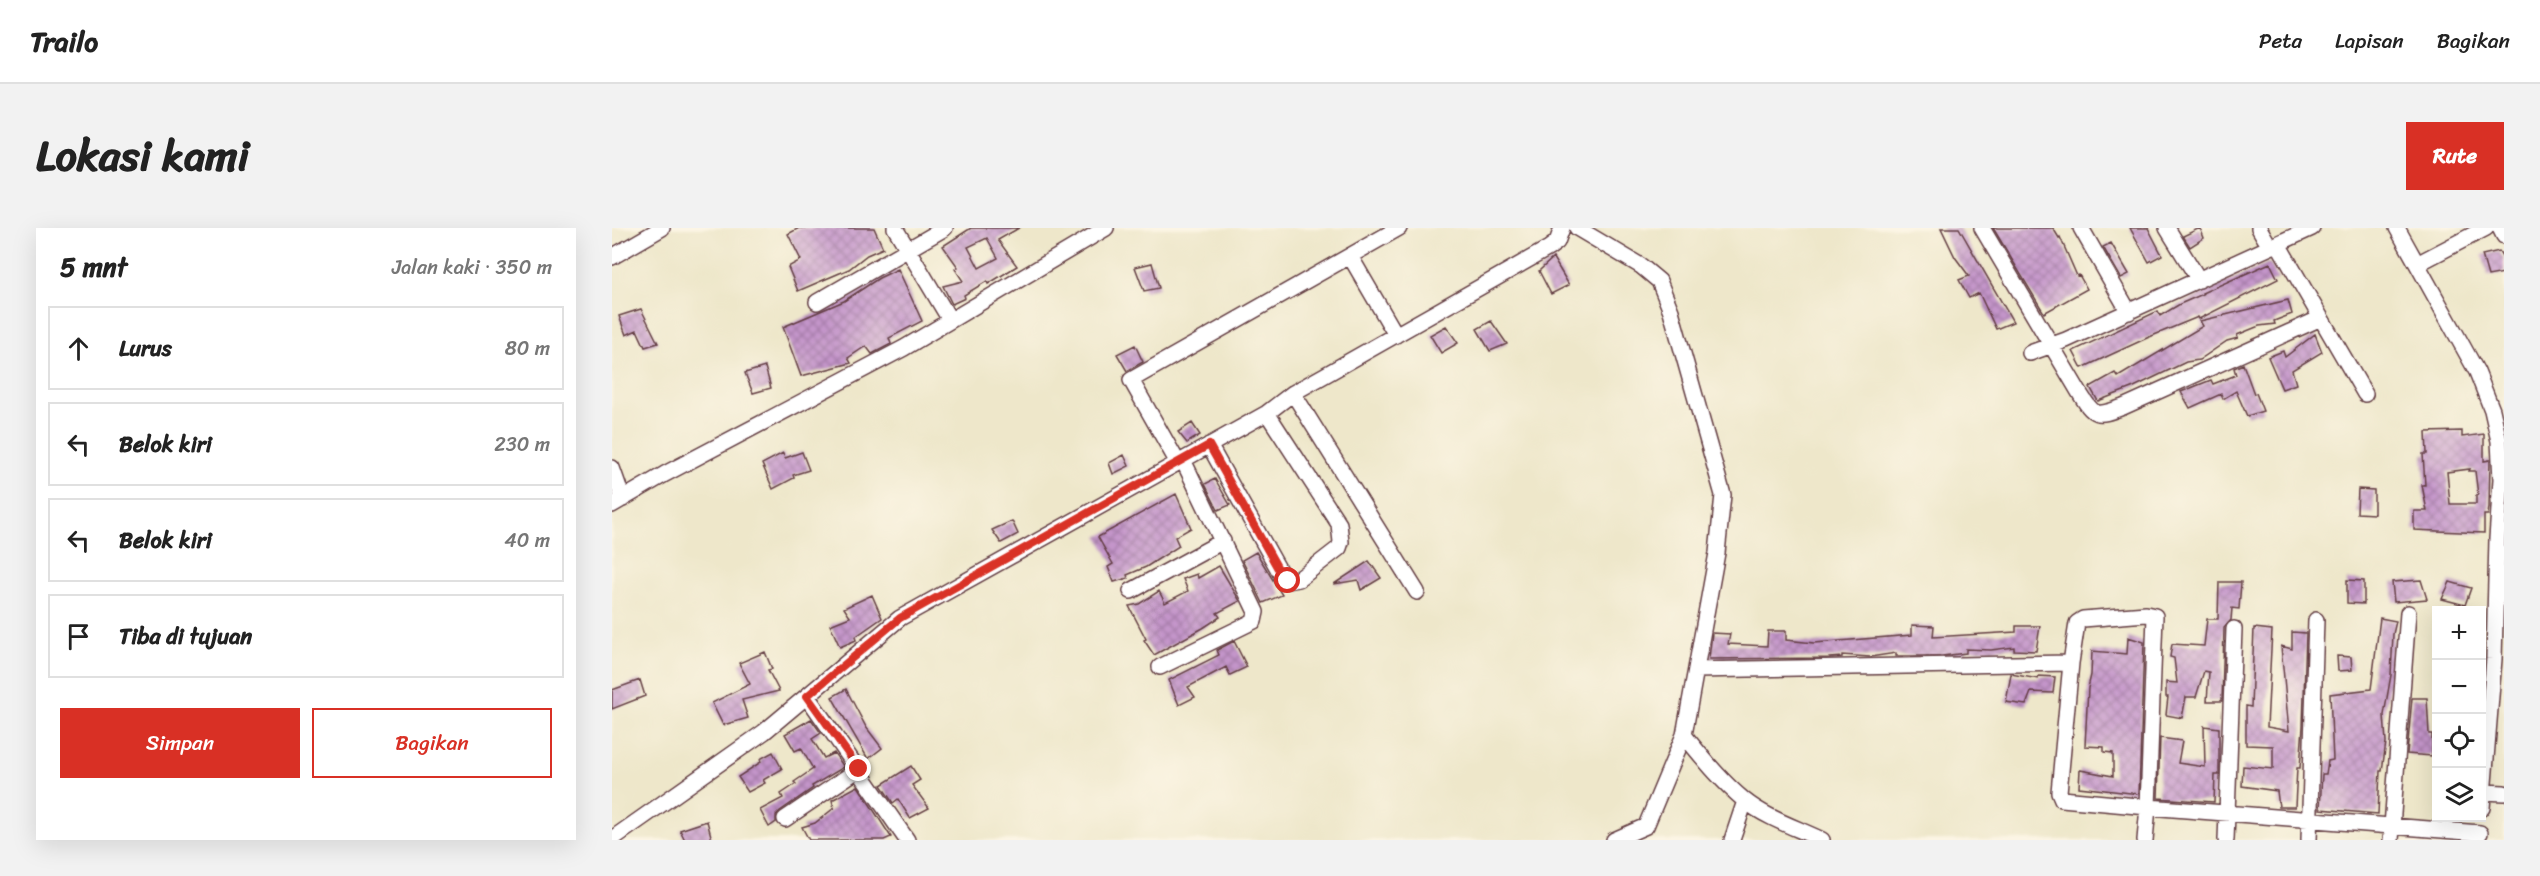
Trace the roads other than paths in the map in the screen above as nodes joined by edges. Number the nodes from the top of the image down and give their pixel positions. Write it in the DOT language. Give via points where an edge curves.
graph roads {
  1 [pos="662,228"];
  2 [pos="895,228"];
  3 [pos="945,228"];
  4 [pos="1106,228"];
  5 [pos="1562,228"];
  6 [pos="1577,228"];
  7 [pos="1982,228"];
  8 [pos="2081,228"];
  9 [pos="2167,228"];
  10 [pos="2259,228"];
  11 [pos="2312,228"];
  12 [pos="2397,228"];
  13 [pos="2486,228"];
  14 [pos="2500,228"];
  15 [pos="1392,230"];
  16 [pos="2504,236"];
  17 [pos="2274,246"];
  18 [pos="908,249"];
  19 [pos="1350,256"];
  20 [pos="612,257"];
  21 [pos="2417,264"];
  22 [pos="2199,280"];
  23 [pos="817,302"];
  24 [pos="2129,312"];
  25 [pos="2321,318"];
  26 [pos="950,320"];
  27 [pos="1396,335"];
  28 [pos="2051,346"];
  29 [pos="2030,353"];
  30 [pos="1293,393"];
  31 [pos="2365,394"];
  32 [pos="1267,413"];
  33 [pos="1209,445"];
  34 [pos="1180,461"];
  35 [pos="612,468"];
  36 [pos="617,502"];
  37 [pos="1223,541"];
  38 [pos="1131,591"];
  39 [pos="1417,592"];
  40 [pos="2408,613"];
  41 [pos="2316,620"];
  42 [pos="2234,629"];
  43 [pos="2499,659"];
  44 [pos="2071,663"];
  45 [pos="1160,667"];
  46 [pos="1696,670"];
  47 [pos="807,696"];
  48 [pos="1684,735"];
  49 [pos="2485,768"];
  50 [pos="859,769"];
  51 [pos="2486,792"];
  52 [pos="2504,793"];
  53 [pos="1745,801"];
  54 [pos="2148,807"];
  55 [pos="2229,814"];
  56 [pos="785,819"];
  57 [pos="2311,820"];
  58 [pos="2481,822"];
  59 [pos="2392,833"];
  60 [pos="2480,837"];
  61 [pos="612,839"];
  62 [pos="906,840"];
  63 [pos="1614,840"];
  64 [pos="1732,840"];
  65 [pos="1822,840"];
  66 [pos="2145,840"];
  67 [pos="2226,840"];
  68 [pos="2309,840"];
  1 -- 20 [label="street"];
  2 -- 18 [label="street"];
  3 -- 18 [label="street"];
  4 -- 26 [label="street"];
  5 -- 27 [label="street" via="1557,242 1549,248"];
  6 -- 46 [label="street" via="1624,254 1659,281 1723,495"];
  7 -- 28 [label="street"];
  8 -- 24 [label="street"];
  9 -- 22 [label="street"];
  10 -- 17 [label="street"];
  11 -- 17 [label="street"];
  12 -- 21 [label="street"];
  13 -- 21 [label="street"];
  14 -- 16 [label="street"];
  15 -- 19 [label="street"];
  17 -- 22 [label="street"];
  17 -- 25 [label="street"];
  18 -- 23 [label="street"];
  18 -- 26 [label="street"];
  19 -- 27 [label="street"];
  19 -- 34 [label="street" via="1131,380"];
  21 -- 43 [label="street" via="2477,372 2499,441"];
  22 -- 24 [label="street"];
  24 -- 28 [label="street"];
  25 -- 28 [label="street" via="2105,414 2090,412"];
  25 -- 31 [label="street"];
  26 -- 36 [label="street"];
  27 -- 30 [label="street"];
  28 -- 29 [label="street"];
  30 -- 32 [label="street"];
  30 -- 39 [label="street"];
  32 -- 33 [label="street"];
  32 -- 33 [label="street" via="1341,532 1339,548 1299,579 1288,581 1281,574"];
  33 -- 34 [label="street"];
  34 -- 37 [label="street"];
  34 -- 47 [label="street" via="900,618"];
  35 -- 36 [label="street"];
  37 -- 38 [label="street"];
  37 -- 45 [label="street" via="1255,606 1254,621"];
  40 -- 59 [label="street"];
  41 -- 57 [label="street"];
  42 -- 55 [label="street"];
  43 -- 49 [label="street"];
  44 -- 46 [label="street"];
  44 -- 54 [label="street" via="2059,792 2062,799"];
  44 -- 54 [label="street" via="2077,623 2083,619 2155,616"];
  46 -- 48 [label="street"];
  47 -- 50 [label="street"];
  47 -- 61 [label="street" via="764,732"];
  48 -- 53 [label="street"];
  48 -- 63 [label="street" via="1646,826"];
  50 -- 56 [label="street"];
  50 -- 62 [label="street"];
  51 -- 52 [label="street"];
  53 -- 64 [label="street"];
  53 -- 65 [label="street"];
  54 -- 55 [label="street"];
  54 -- 66 [label="street"];
  55 -- 57 [label="street"];
  55 -- 67 [label="street"];
  57 -- 59 [label="street"];
  57 -- 68 [label="street"];
  58 -- 60 [label="street"];
  59 -- 60 [label="street"];
}
